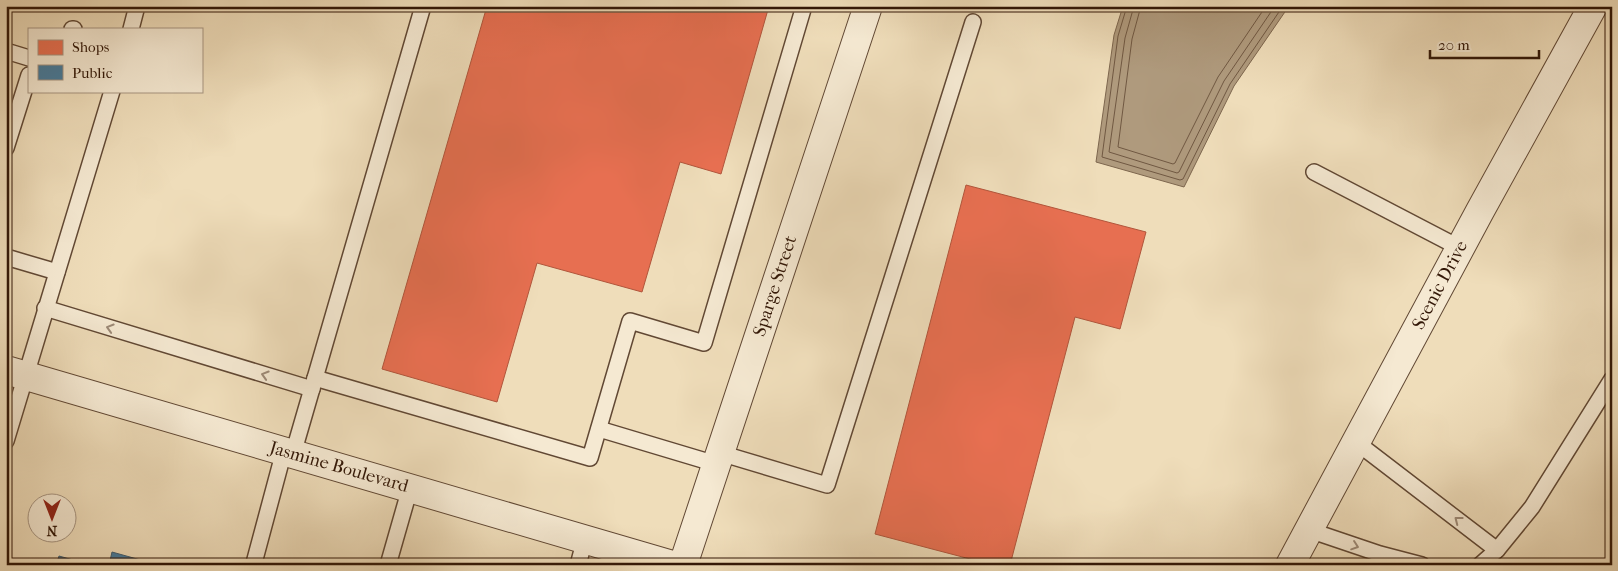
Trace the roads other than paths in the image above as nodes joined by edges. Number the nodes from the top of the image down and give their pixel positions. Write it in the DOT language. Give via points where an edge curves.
graph roads {
  1 [pos="138,6"];
  2 [pos="423,6"];
  3 [pos="804,6"];
  4 [pos="868,6"];
  5 [pos="1593,6"];
  6 [pos="973,22"];
  7 [pos="131,28"];
  8 [pos="6,51"];
  9 [pos="28,58"];
  10 [pos="28,78"];
  11 [pos="112,92"];
  12 [pos="6,148"];
  13 [pos="1314,172"];
  14 [pos="1460,248"];
  15 [pos="6,257"];
  16 [pos="57,272"];
  17 [pos="46,308"];
  18 [pos="16,372"];
  19 [pos="1612,379"];
  20 [pos="314,383"];
  21 [pos="599,429"];
  22 [pos="6,441"];
  23 [pos="1356,442"];
  24 [pos="289,452"];
  25 [pos="718,459"];
  26 [pos="410,488"];
  27 [pos="1309,530"];
  28 [pos="1497,550"];
  29 [pos="582,552"];
  30 [pos="254,564"];
  31 [pos="388,565"];
  32 [pos="672,565"];
  33 [pos="683,565"];
  34 [pos="1290,565"];
  35 [pos="1422,565"];
  36 [pos="1480,565"];
  1 -- 7 [label="lane"];
  2 -- 20 [label="lane"];
  3 -- 21 [label="lane" via="704,343 630,321"];
  4 -- 25 [label="street, Sparge Street"];
  5 -- 14 [label="street, Scenic Drive"];
  6 -- 25 [label="lane" via="827,485"];
  8 -- 9 [label="lane"];
  10 -- 12 [label="lane"];
  11 -- 16 [label="lane"];
  13 -- 14 [label="lane"];
  14 -- 23 [label="street, Scenic Drive"];
  15 -- 16 [label="lane"];
  16 -- 17 [label="lane"];
  17 -- 18 [label="lane"];
  20 -- 17 [label="lane, one-way"];
  18 -- 22 [label="lane"];
  18 -- 24 [label="street, Jasmine Boulevard"];
  19 -- 28 [label="lane" via="1532,506"];
  20 -- 21 [label="lane" via="590,458"];
  20 -- 24 [label="lane"];
  21 -- 25 [label="lane"];
  23 -- 27 [label="street, Scenic Drive"];
  28 -- 23 [label="lane, one-way"];
  24 -- 26 [label="street, Jasmine Boulevard"];
  24 -- 30 [label="lane"];
  25 -- 33 [label="street, Sparge Street"];
  26 -- 29 [label="street, Jasmine Boulevard"];
  26 -- 31 [label="lane"];
  27 -- 34 [label="street, Scenic Drive"];
  27 -- 35 [label="lane, one-way"];
  28 -- 36 [label="lane"];
  29 -- 32 [label="street, Jasmine Boulevard"];
}
